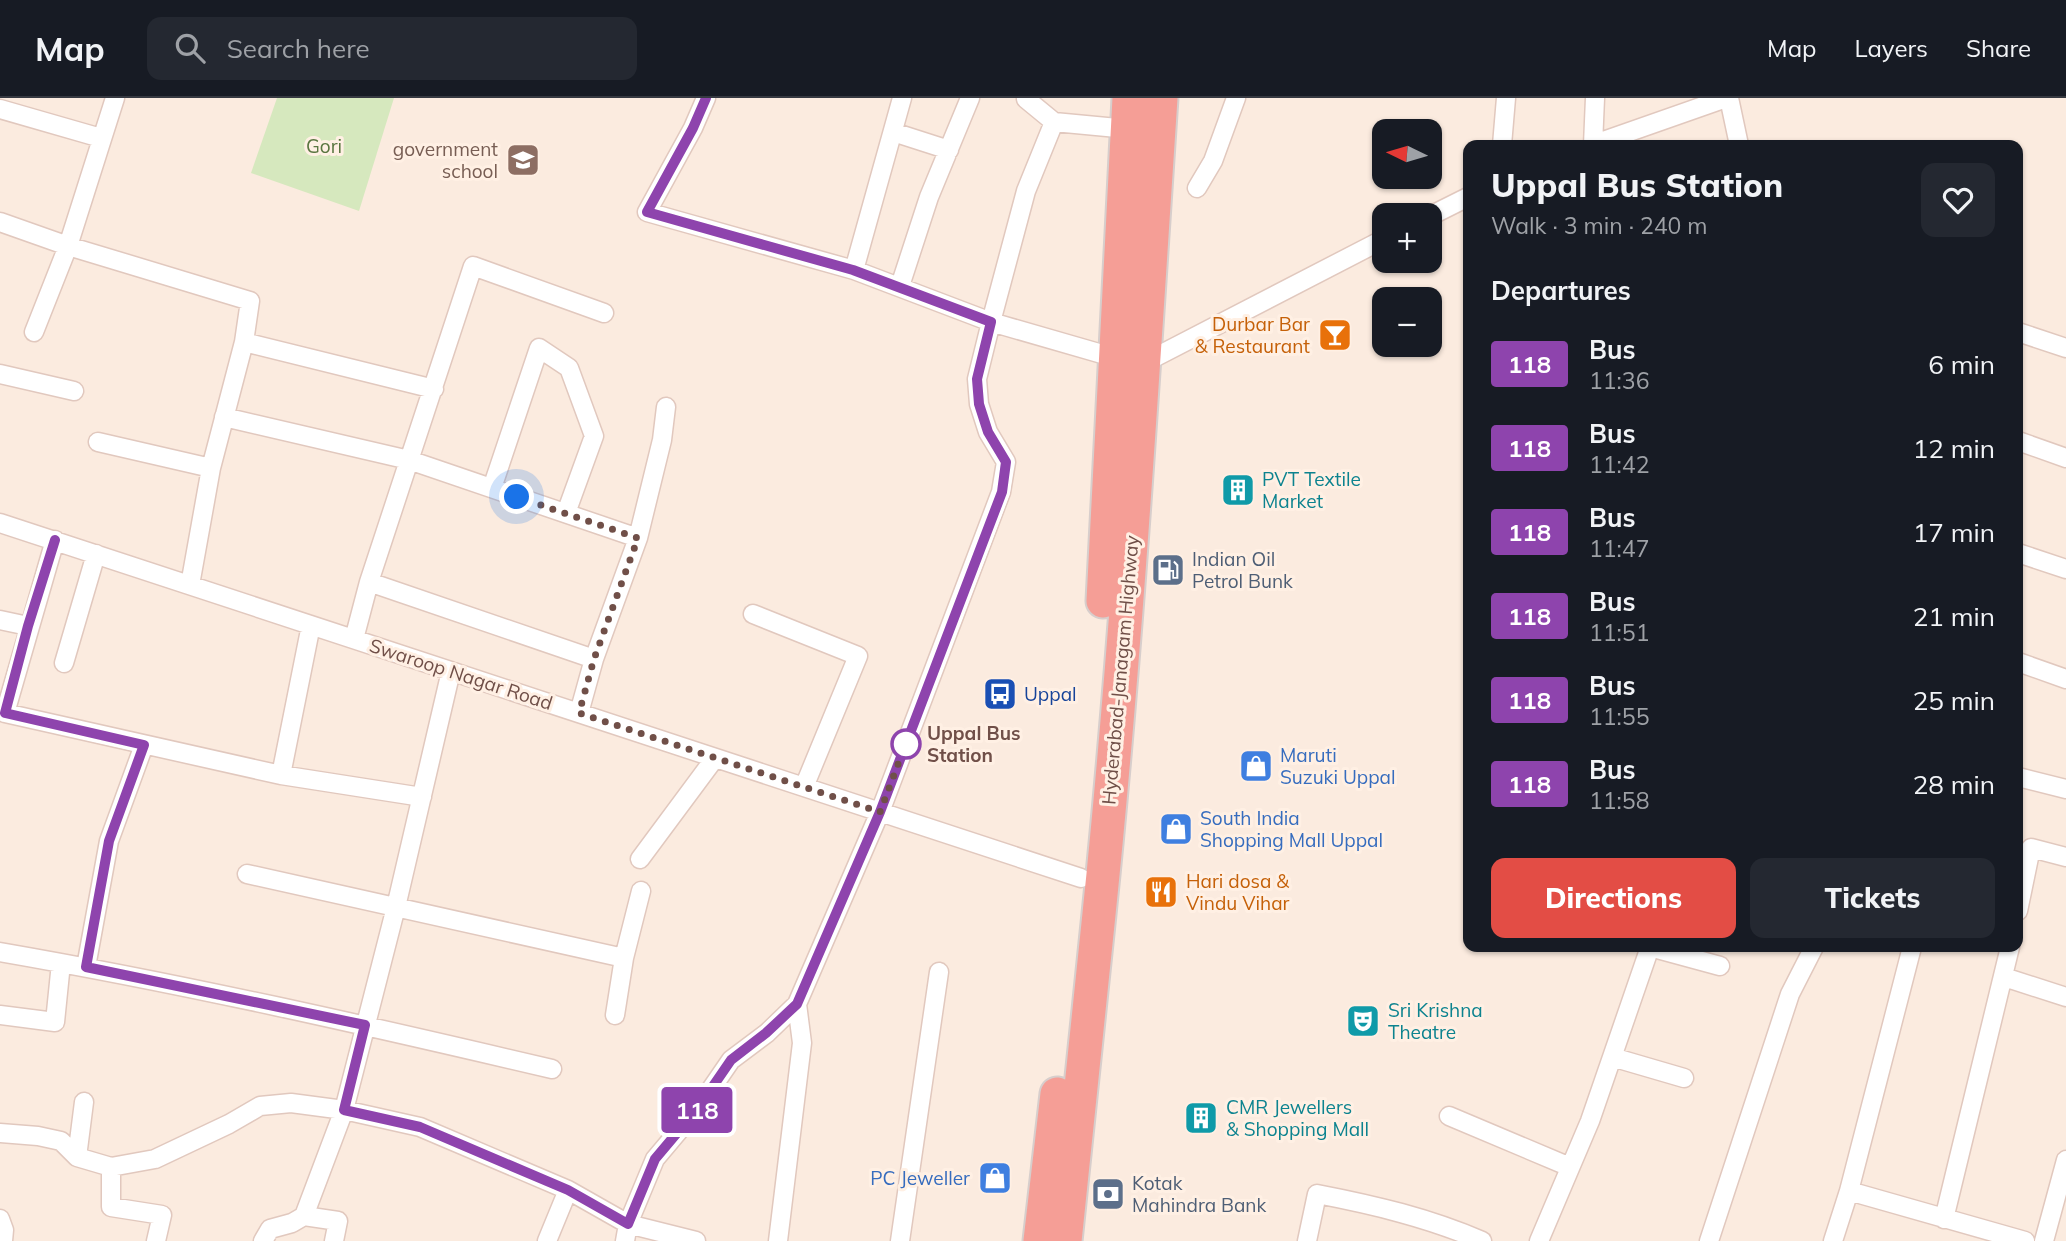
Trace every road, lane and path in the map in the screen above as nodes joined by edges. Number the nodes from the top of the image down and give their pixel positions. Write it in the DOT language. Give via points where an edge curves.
graph roads {
  1 [pos="114,98"];
  2 [pos="706,98"];
  3 [pos="902,98"];
  4 [pos="970,98"];
  5 [pos="1161,98"];
  6 [pos="1236,98"];
  7 [pos="1506,98"];
  8 [pos="1595,98"];
  9 [pos="1727,98"];
  10 [pos="1026,99"];
  11 [pos="0,109"];
  12 [pos="1128,113"];
  13 [pos="1054,122"];
  14 [pos="893,132"];
  15 [pos="101,138"];
  16 [pos="1502,140"];
  17 [pos="1592,140"];
  18 [pos="1606,140"];
  19 [pos="1738,140"];
  20 [pos="949,150"];
  21 [pos="1197,188"];
  22 [pos="1463,200"];
  23 [pos="1442,210"];
  24 [pos="0,222"];
  25 [pos="1372,245"];
  26 [pos="68,246"];
  27 [pos="853,270"];
  28 [pos="900,286"];
  29 [pos="604,313"];
  30 [pos="991,322"];
  31 [pos="34,332"];
  32 [pos="2023,334"];
  33 [pos="244,342"];
  34 [pos="2066,348"];
  35 [pos="1130,360"];
  36 [pos="0,374"];
  37 [pos="434,389"];
  38 [pos="74,391"];
  39 [pos="666,407"];
  40 [pos="224,417"];
  41 [pos="98,442"];
  42 [pos="2023,443"];
  43 [pos="2066,458"];
  44 [pos="409,460"];
  45 [pos="211,468"];
  46 [pos="492,488"];
  47 [pos="566,513"];
  48 [pos="0,523"];
  49 [pos="638,538"];
  50 [pos="55,540"];
  51 [pos="96,554"];
  52 [pos="2023,554"];
  53 [pos="2066,569"];
  54 [pos="369,582"];
  55 [pos="190,585"];
  56 [pos="753,614"];
  57 [pos="0,620"];
  58 [pos="311,625"];
  59 [pos="28,626"];
  60 [pos="354,639"];
  61 [pos="594,659"];
  62 [pos="64,663"];
  63 [pos="2023,664"];
  64 [pos="450,671"];
  65 [pos="2066,679"];
  66 [pos="579,713"];
  67 [pos="144,745"];
  68 [pos="715,758"];
  69 [pos="281,775"];
  70 [pos="2023,778"];
  71 [pos="804,787"];
  72 [pos="2066,789"];
  73 [pos="422,797"];
  74 [pos="880,812"];
  75 [pos="2066,857"];
  76 [pos="639,859"];
  77 [pos="247,873"];
  78 [pos="1081,878"];
  79 [pos="2023,887"];
  80 [pos="641,891"];
  81 [pos="396,907"];
  82 [pos="0,952"];
  83 [pos="1648,952"];
  84 [pos="1668,952"];
  85 [pos="1811,952"];
  86 [pos="1912,952"];
  87 [pos="2009,952"];
  88 [pos="624,958"];
  89 [pos="61,963"];
  90 [pos="1720,966"];
  91 [pos="86,967"];
  92 [pos="939,972"];
  93 [pos="2004,977"];
  94 [pos="2066,997"];
  95 [pos="797,1004"];
  96 [pos="0,1015"];
  97 [pos="615,1015"];
  98 [pos="365,1025"];
  99 [pos="1612,1057"];
  100 [pos="552,1069"];
  101 [pos="1684,1077"];
  102 [pos="84,1102"];
  103 [pos="344,1110"];
  104 [pos="1449,1116"];
  105 [pos="0,1133"];
  106 [pos="1062,1153"];
  107 [pos="77,1157"];
  108 [pos="2066,1160"];
  109 [pos="111,1167"];
  110 [pos="1570,1167"];
  111 [pos="568,1190"];
  112 [pos="1849,1191"];
  113 [pos="304,1216"];
  114 [pos="0,1219"];
  115 [pos="1951,1228"];
  116 [pos="626,1232"];
  117 [pos="3,1241"];
  118 [pos="156,1241"];
  119 [pos="263,1241"];
  120 [pos="334,1241"];
  121 [pos="547,1241"];
  122 [pos="696,1241"];
  123 [pos="778,1241"];
  124 [pos="900,1241"];
  125 [pos="1041,1241"];
  126 [pos="1065,1241"];
  127 [pos="1307,1241"];
  128 [pos="1482,1241"];
  129 [pos="1539,1241"];
  130 [pos="1709,1241"];
  131 [pos="1833,1241"];
  132 [pos="2025,1241"];
  133 [pos="2043,1241"];
  1 -- 15 [label="street"];
  2 -- 27 [label="street" via="647,212"];
  3 -- 14 [label="street"];
  4 -- 20 [label="street"];
  5 -- 35 [label="highway, Hyderabad-Janagam Highway"];
  6 -- 21 [label="street" via="1213,161"];
  7 -- 16 [label="street"];
  8 -- 17 [label="street"];
  9 -- 18 [label="street"];
  9 -- 19 [label="street"];
  10 -- 13 [label="street"];
  11 -- 15 [label="street"];
  12 -- 13 [label="street"];
  12 -- 35 [label="highway, Hyderabad-Janagam Highway"];
  13 -- 30 [label="street" via="1026,191"];
  14 -- 20 [label="street"];
  14 -- 27 [label="street"];
  15 -- 26 [label="street"];
  20 -- 28 [label="street"];
  22 -- 23 [label="street"];
  24 -- 26 [label="street"];
  25 -- 35 [label="street"];
  26 -- 31 [label="street"];
  26 -- 33 [label="street" via="250,301"];
  27 -- 28 [label="street"];
  28 -- 30 [label="street"];
  29 -- 37 [label="street" via="473,266"];
  30 -- 35 [label="street"];
  30 -- 74 [label="street" via="977,379 988,432 1006,462 1002,492"];
  32 -- 34 [label="street"];
  33 -- 37 [label="street"];
  33 -- 40 [label="street"];
  35 -- 78 [label="highway, Hyderabad-Janagam Highway" via="1107,546"];
  35 -- 106 [label="highway, Hyderabad-Janagam Highway" via="1135,495 1099,916"];
  36 -- 38 [label="street"];
  37 -- 44 [label="street"];
  39 -- 49 [label="street"];
  40 -- 44 [label="street"];
  40 -- 45 [label="street"];
  41 -- 45 [label="street"];
  42 -- 43 [label="street"];
  44 -- 46 [label="street"];
  44 -- 54 [label="street"];
  45 -- 55 [label="street"];
  46 -- 47 [label="street"];
  46 -- 47 [label="street" via="539,348 569,368 594,436"];
  47 -- 49 [label="street"];
  48 -- 50 [label="street, Swaroop Nagar Road"];
  49 -- 61 [label="street"];
  50 -- 51 [label="street, Swaroop Nagar Road"];
  50 -- 59 [label="street"];
  51 -- 55 [label="street, Swaroop Nagar Road"];
  51 -- 62 [label="street"];
  52 -- 53 [label="street"];
  54 -- 60 [label="street"];
  54 -- 61 [label="street"];
  55 -- 58 [label="street, Swaroop Nagar Road"];
  56 -- 71 [label="street" via="858,656"];
  57 -- 59 [label="street"];
  58 -- 60 [label="street, Swaroop Nagar Road"];
  58 -- 69 [label="street"];
  59 -- 67 [label="street" via="5,713"];
  60 -- 64 [label="street, Swaroop Nagar Road"];
  61 -- 66 [label="street"];
  63 -- 65 [label="street"];
  64 -- 66 [label="street, Swaroop Nagar Road"];
  64 -- 73 [label="street"];
  66 -- 68 [label="street, Swaroop Nagar Road"];
  67 -- 69 [label="street"];
  67 -- 91 [label="street" via="109,841"];
  68 -- 71 [label="street, Swaroop Nagar Road"];
  68 -- 76 [label="street"];
  69 -- 73 [label="street"];
  70 -- 72 [label="street"];
  71 -- 74 [label="street, Swaroop Nagar Road"];
  73 -- 81 [label="street"];
  74 -- 78 [label="street, Swaroop Nagar Road"];
  74 -- 95 [label="street"];
  75 -- 79 [label="street" via="2031,848"];
  77 -- 81 [label="street"];
  78 -- 106 [label="highway, Hyderabad-Janagam Highway"];
  80 -- 88 [label="street"];
  81 -- 88 [label="street"];
  81 -- 98 [label="street"];
  82 -- 89 [label="street"];
  83 -- 99 [label="street"];
  84 -- 90 [label="street"];
  85 -- 130 [label="street" via="1790,994"];
  86 -- 112 [label="street"];
  87 -- 93 [label="street"];
  88 -- 97 [label="street"];
  89 -- 91 [label="street"];
  89 -- 96 [label="street" via="55,1022"];
  91 -- 98 [label="street"];
  92 -- 124 [label="street"];
  93 -- 94 [label="street"];
  93 -- 115 [label="street"];
  95 -- 116 [label="street" via="731,1060 655,1159"];
  95 -- 123 [label="street" via="802,1043"];
  98 -- 100 [label="street"];
  98 -- 103 [label="street"];
  99 -- 101 [label="street"];
  99 -- 110 [label="street"];
  102 -- 107 [label="street"];
  103 -- 109 [label="street" via="291,1103 260,1106 155,1158"];
  103 -- 111 [label="street" via="420,1127"];
  103 -- 113 [label="street"];
  104 -- 110 [label="street"];
  105 -- 107 [label="street" via="61,1142"];
  106 -- 125 [label="highway, Hyderabad-Janagam Highway"];
  106 -- 126 [label="highway, Hyderabad-Janagam Highway"];
  107 -- 109 [label="street"];
  108 -- 133 [label="street"];
  109 -- 118 [label="street" via="111,1207 162,1215"];
  110 -- 129 [label="street"];
  111 -- 116 [label="street"];
  111 -- 121 [label="street"];
  112 -- 115 [label="street"];
  112 -- 131 [label="street"];
  113 -- 119 [label="street" via="270,1229"];
  113 -- 120 [label="street" via="338,1221"];
  114 -- 117 [label="street"];
  115 -- 132 [label="street"];
  116 -- 122 [label="street"];
  127 -- 128 [label="street" via="1317,1194 1381,1206"];
}
